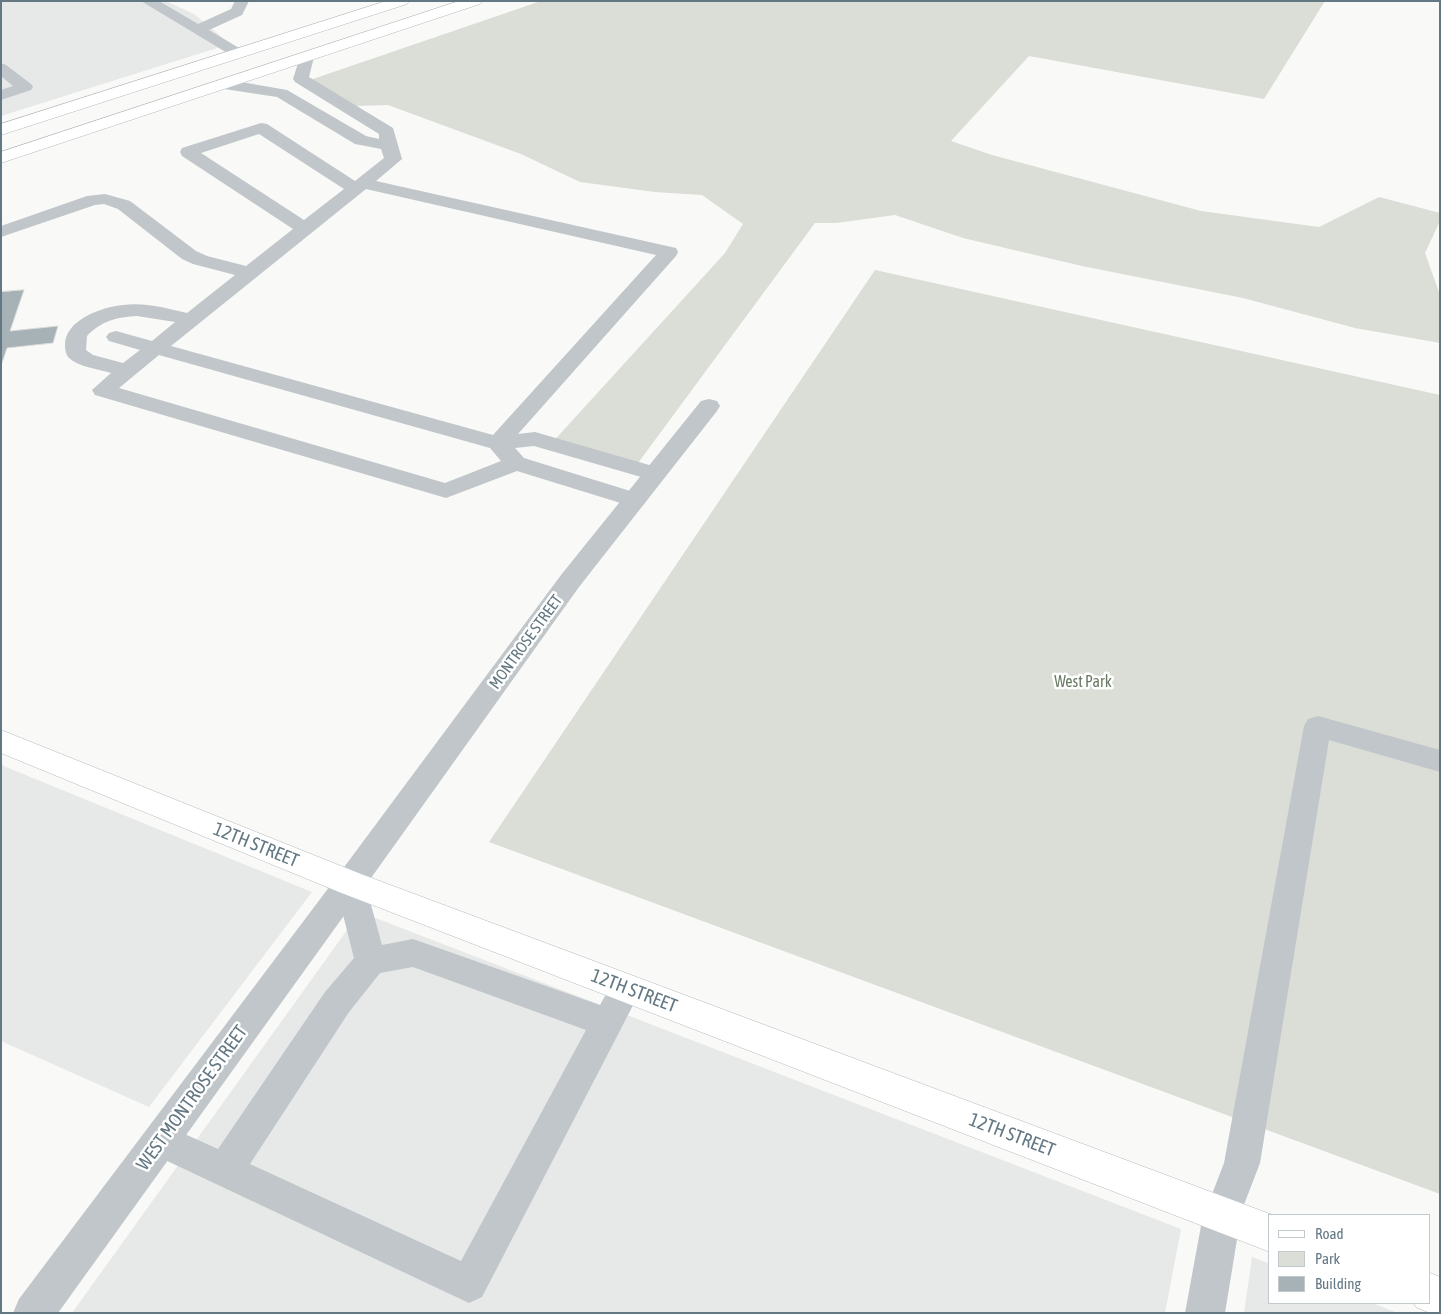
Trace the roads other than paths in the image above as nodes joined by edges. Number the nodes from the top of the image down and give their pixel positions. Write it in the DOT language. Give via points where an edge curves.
graph roads {
  1 [pos="148,1"];
  2 [pos="242,1"];
  3 [pos="402,1"];
  4 [pos="475,1"];
  5 [pos="198,29"];
  6 [pos="239,54"];
  7 [pos="306,57"];
  8 [pos="1,68"];
  9 [pos="224,84"];
  10 [pos="1,95"];
  11 [pos="1,130"];
  12 [pos="388,146"];
  13 [pos="1,158"];
  14 [pos="359,186"];
  15 [pos="305,229"];
  16 [pos="1,232"];
  17 [pos="250,273"];
  18 [pos="191,320"];
  19 [pos="116,337"];
  20 [pos="156,348"];
  21 [pos="127,371"];
  22 [pos="710,406"];
  23 [pos="498,443"];
  24 [pos="516,463"];
  25 [pos="655,474"];
  26 [pos="635,500"];
  27 [pos="1,741"];
  28 [pos="1440,761"];
  29 [pos="350,883"];
  30 [pos="370,961"];
  31 [pos="626,988"];
  32 [pos="607,1023"];
  33 [pos="160,1140"];
  34 [pos="225,1170"];
  35 [pos="1222,1215"];
  36 [pos="1268,1232"];
  37 [pos="33,1313"];
  38 [pos="1205,1313"];
  1 -- 5 [label="lane"];
  2 -- 5 [label="lane" via="237,12"];
  3 -- 6 [label="main road"];
  4 -- 7 [label="main road"];
  5 -- 6 [label="lane"];
  6 -- 11 [label="main road"];
  7 -- 9 [label="main road"];
  7 -- 12 [label="lane" via="301,79 387,132"];
  8 -- 10 [label="lane" via="25,87"];
  9 -- 12 [label="lane" via="281,93 361,140"];
  9 -- 13 [label="main road"];
  12 -- 14 [label="lane" via="393,159"];
  14 -- 15 [label="lane"];
  14 -- 15 [label="lane" via="261,128 188,152"];
  14 -- 23 [label="lane" via="669,252"];
  15 -- 17 [label="lane"];
  16 -- 17 [label="lane" via="93,200 105,199 124,205 188,255"];
  17 -- 18 [label="lane"];
  18 -- 20 [label="lane"];
  18 -- 21 [label="lane" via="154,311 123,310 95,320 78,333 73,343 76,353"];
  19 -- 20 [label="lane"];
  20 -- 21 [label="lane"];
  20 -- 23 [label="lane"];
  21 -- 24 [label="lane" via="103,390 446,491"];
  22 -- 25 [label="street, MONTROSE STREET"];
  23 -- 24 [label="lane"];
  23 -- 25 [label="lane" via="535,439"];
  24 -- 26 [label="lane"];
  25 -- 26 [label="street, MONTROSE STREET"];
  26 -- 29 [label="street, MONTROSE STREET" via="570,582"];
  27 -- 29 [label="main road, 12TH STREET"];
  28 -- 35 [label="lane" via="1318,726 1242,1163"];
  29 -- 30 [label="lane"];
  29 -- 31 [label="main road, 12TH STREET"];
  29 -- 33 [label="street, WEST MONTROSE STREET"];
  30 -- 32 [label="lane" via="413,953"];
  30 -- 34 [label="lane" via="337,1002"];
  31 -- 32 [label="lane"];
  31 -- 35 [label="main road, 12TH STREET"];
  32 -- 34 [label="lane" via="469,1284"];
  33 -- 34 [label="lane"];
  33 -- 37 [label="street, WEST MONTROSE STREET"];
  35 -- 36 [label="main road, 12TH STREET"];
  35 -- 38 [label="street"];
}
